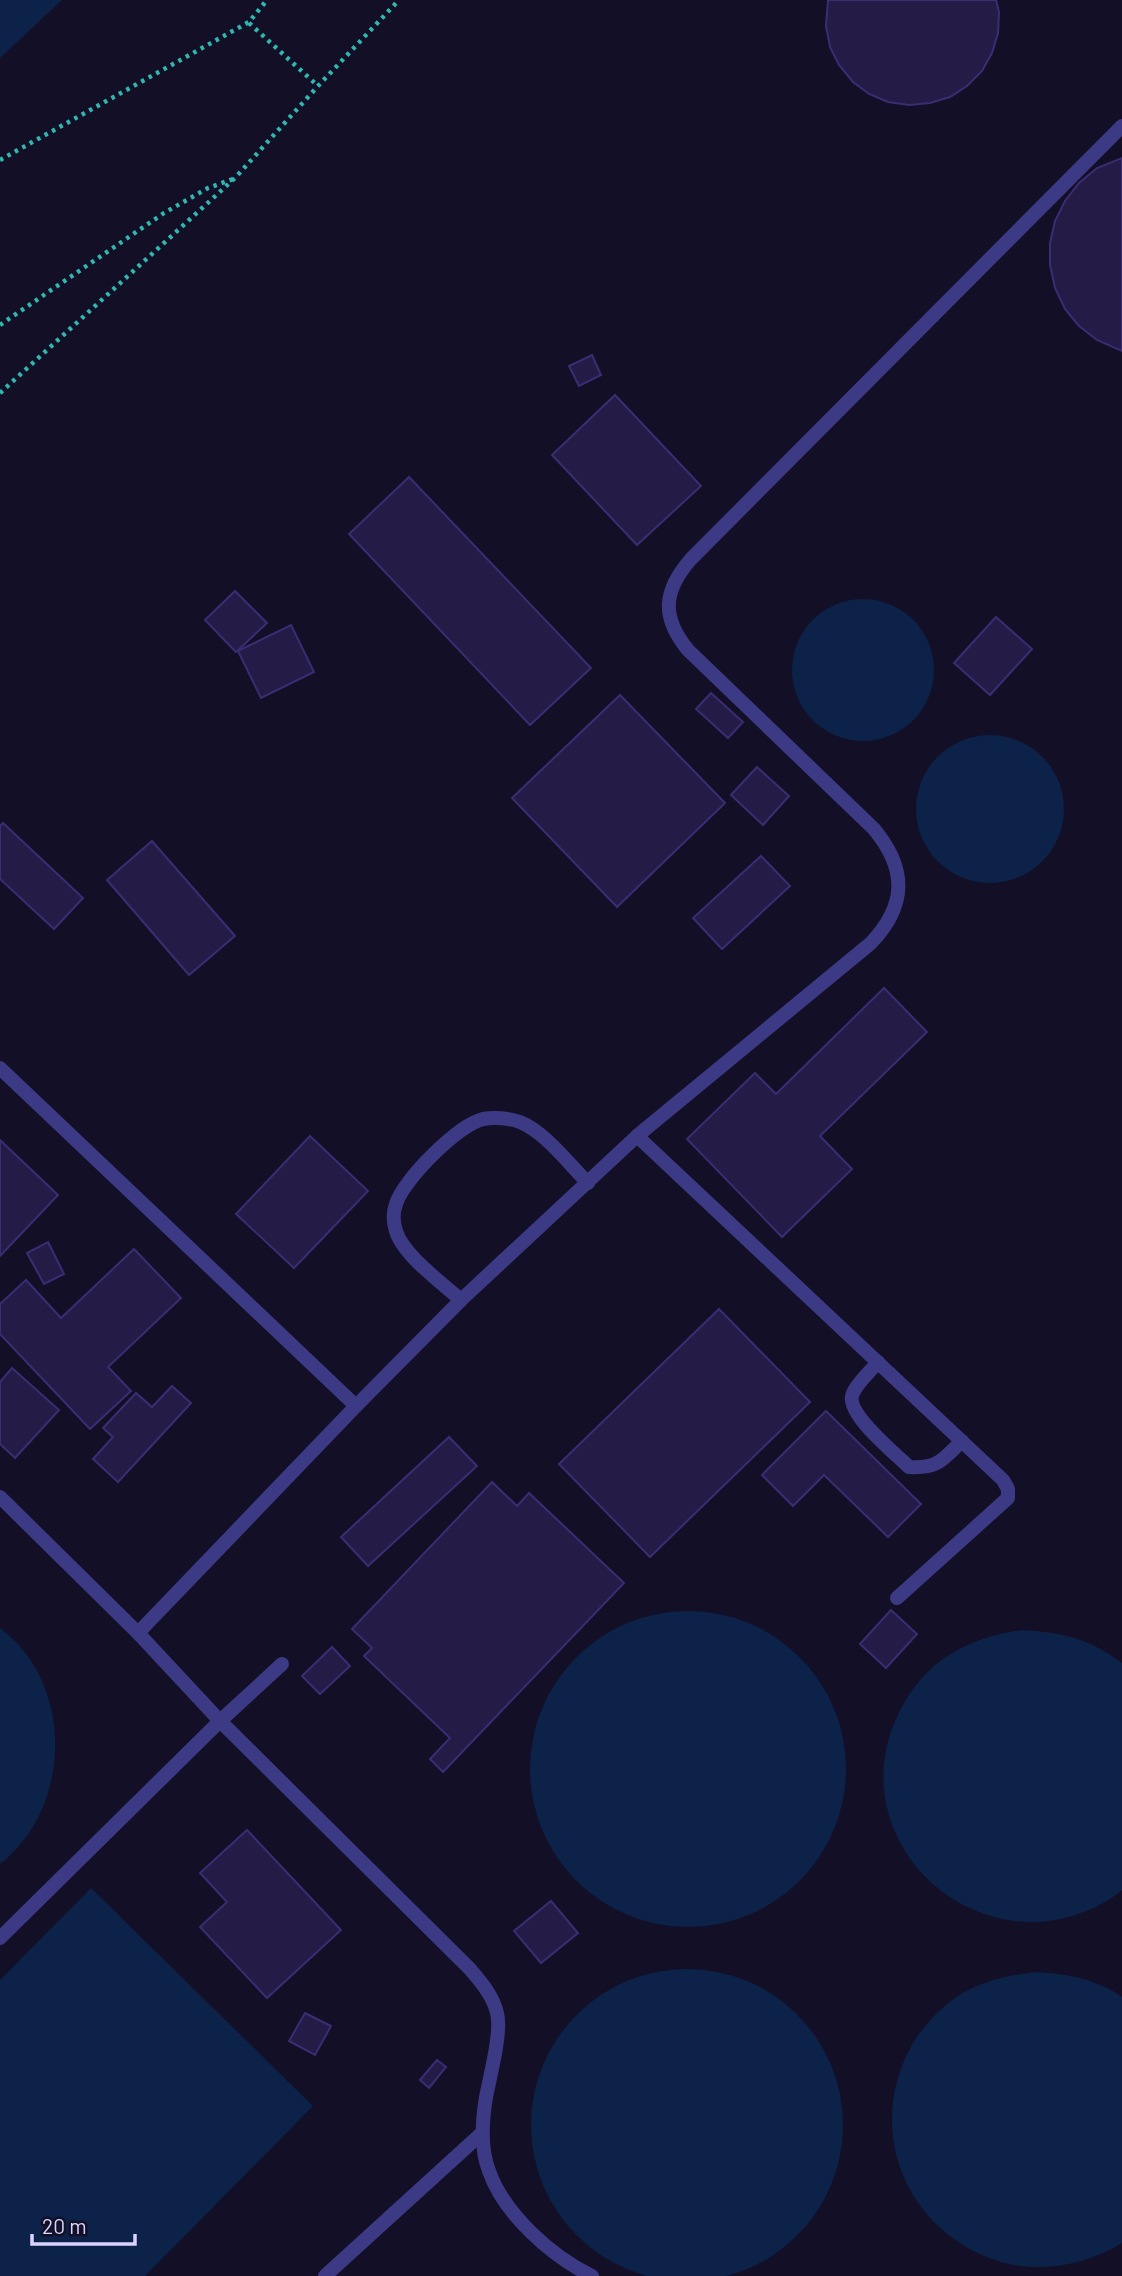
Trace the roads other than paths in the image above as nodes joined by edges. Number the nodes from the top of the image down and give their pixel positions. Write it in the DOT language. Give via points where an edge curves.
graph roads {
  1 [pos="1122,126"];
  2 [pos="0,1068"];
  3 [pos="637,1136"];
  4 [pos="588,1183"];
  5 [pos="461,1300"];
  6 [pos="878,1362"];
  7 [pos="356,1406"];
  8 [pos="962,1441"];
  9 [pos="0,1497"];
  10 [pos="897,1598"];
  11 [pos="138,1633"];
  12 [pos="282,1664"];
  13 [pos="220,1721"];
  14 [pos="0,1938"];
  15 [pos="482,2133"];
  16 [pos="325,2276"];
  17 [pos="592,2276"];
  1 -- 3 [label="lane" via="677,575 669,594 675,634 874,829 896,865 898,887 886,928 871,943"];
  2 -- 7 [label="lane"];
  3 -- 4 [label="lane"];
  3 -- 6 [label="lane"];
  4 -- 5 [label="lane"];
  4 -- 5 [label="lane" via="537,1131 520,1122 483,1119 450,1137 401,1192 393,1218 402,1245"];
  5 -- 7 [label="lane"];
  6 -- 8 [label="lane"];
  6 -- 8 [label="lane" via="852,1395 852,1403 858,1417 909,1466 937,1464"];
  7 -- 11 [label="lane"];
  8 -- 10 [label="lane" via="1003,1480 1008,1498"];
  9 -- 11 [label="lane"];
  11 -- 13 [label="lane"];
  12 -- 13 [label="lane"];
  13 -- 14 [label="lane"];
  13 -- 15 [label="lane" via="469,1968 493,2001 498,2015"];
  15 -- 16 [label="lane"];
  15 -- 17 [label="lane" via="488,2170 503,2200 536,2237 574,2268"];
}
